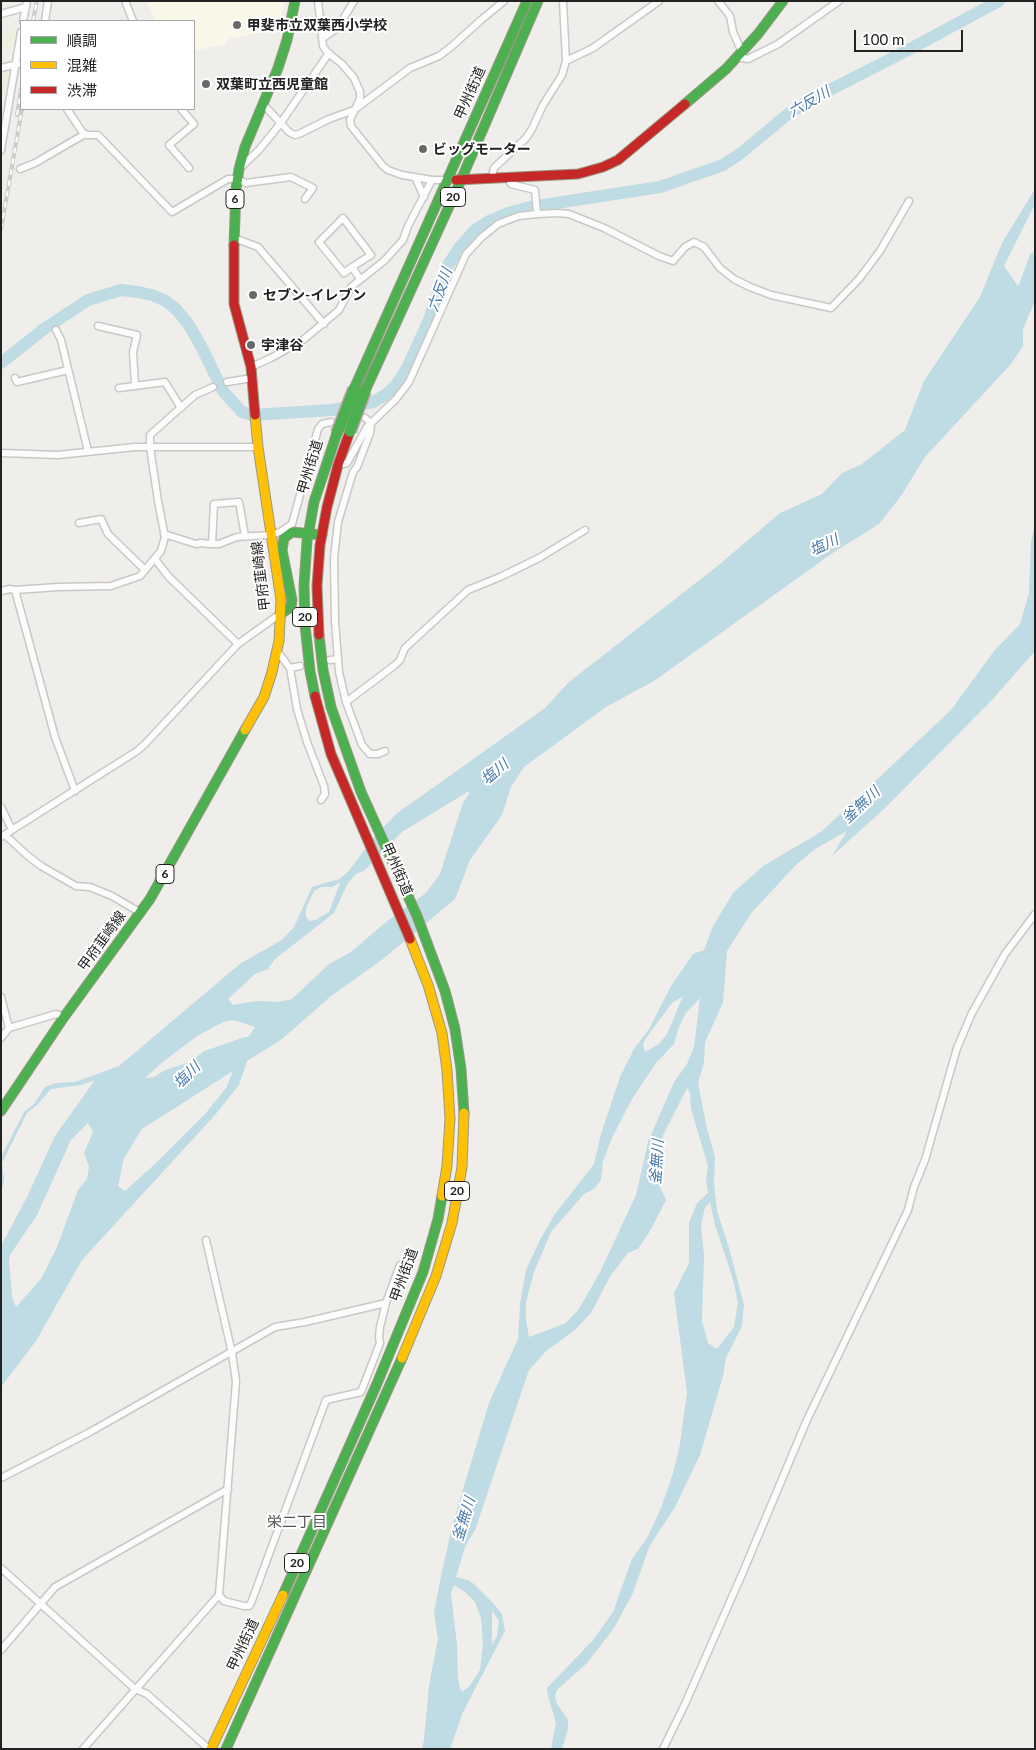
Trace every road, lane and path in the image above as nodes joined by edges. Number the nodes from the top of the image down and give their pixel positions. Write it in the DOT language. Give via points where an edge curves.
graph roads {
  1 [pos="48,1"];
  2 [pos="125,1"];
  3 [pos="294,1"];
  4 [pos="318,1"];
  5 [pos="354,1"];
  6 [pos="504,1"];
  7 [pos="527,1"];
  8 [pos="538,1"];
  9 [pos="563,1"];
  10 [pos="659,1"];
  11 [pos="718,1"];
  12 [pos="783,1"];
  13 [pos="839,1"];
  14 [pos="26,4"];
  15 [pos="1,14"];
  16 [pos="23,20"];
  17 [pos="45,20"];
  18 [pos="133,20"];
  19 [pos="323,38"];
  20 [pos="20,40"];
  21 [pos="329,53"];
  22 [pos="740,54"];
  23 [pos="566,61"];
  24 [pos="17,64"];
  25 [pos="1,68"];
  26 [pos="263,104"];
  27 [pos="68,110"];
  28 [pos="182,110"];
  29 [pos="354,110"];
  30 [pos="280,124"];
  31 [pos="3,132"];
  32 [pos="85,134"];
  33 [pos="1,150"];
  34 [pos="189,168"];
  35 [pos="20,169"];
  36 [pos="238,174"];
  37 [pos="415,177"];
  38 [pos="492,178"];
  39 [pos="508,178"];
  40 [pos="432,180"];
  41 [pos="448,180"];
  42 [pos="461,180"];
  43 [pos="424,197"];
  44 [pos="305,199"];
  45 [pos="909,201"];
  46 [pos="536,213"];
  47 [pos="234,238"];
  48 [pos="352,267"];
  49 [pos="360,280"];
  50 [pos="324,324"];
  51 [pos="98,326"];
  52 [pos="56,330"];
  53 [pos="68,370"];
  54 [pos="251,373"];
  55 [pos="15,378"];
  56 [pos="227,382"];
  57 [pos="135,385"];
  58 [pos="213,387"];
  59 [pos="119,388"];
  60 [pos="359,390"];
  61 [pos="181,408"];
  62 [pos="365,418"];
  63 [pos="331,422"];
  64 [pos="371,423"];
  65 [pos="150,447"];
  66 [pos="258,447"];
  67 [pos="88,451"];
  68 [pos="1,453"];
  69 [pos="338,465"];
  70 [pos="79,524"];
  71 [pos="585,530"];
  72 [pos="308,533"];
  73 [pos="164,534"];
  74 [pos="271,535"];
  75 [pos="322,535"];
  76 [pos="245,536"];
  77 [pos="212,544"];
  78 [pos="155,559"];
  79 [pos="145,570"];
  80 [pos="15,590"];
  81 [pos="1,591"];
  82 [pos="280,614"];
  83 [pos="238,644"];
  84 [pos="277,651"];
  85 [pos="338,659"];
  86 [pos="330,660"];
  87 [pos="300,666"];
  88 [pos="290,668"];
  89 [pos="346,702"];
  90 [pos="385,751"];
  91 [pos="75,791"];
  92 [pos="321,800"];
  93 [pos="1,807"];
  94 [pos="12,830"];
  95 [pos="3,836"];
  96 [pos="141,913"];
  97 [pos="1035,914"];
  98 [pos="1,997"];
  99 [pos="64,1017"];
  100 [pos="9,1028"];
  101 [pos="1,1038"];
  102 [pos="1,1111"];
  103 [pos="206,1240"];
  104 [pos="400,1265"];
  105 [pos="386,1303"];
  106 [pos="232,1352"];
  107 [pos="374,1374"];
  108 [pos="391,1382"];
  109 [pos="1,1478"];
  110 [pos="228,1489"];
  111 [pos="1,1568"];
  112 [pos="219,1595"];
  113 [pos="42,1604"];
  114 [pos="1,1650"];
  115 [pos="135,1689"];
  116 [pos="82,1749"];
  117 [pos="210,1749"];
  118 [pos="226,1749"];
  119 [pos="663,1749"];
  1 -- 17 [label="street"];
  2 -- 18 [label="street"];
  3 -- 26 [label="main road, 甲府韮崎線 / 6" via="278,68"];
  4 -- 19 [label="street"];
  5 -- 19 [label="street" via="340,24"];
  6 -- 29 [label="street" via="439,56 410,68"];
  7 -- 41 [label="main road, 甲州街道 / 20"];
  8 -- 42 [label="main road, 甲州街道 / 20"];
  9 -- 23 [label="street"];
  10 -- 23 [label="street" via="594,48"];
  11 -- 22 [label="street" via="730,16"];
  12 -- 22 [label="main road"];
  13 -- 22 [label="street" via="778,44 748,59"];
  14 -- 15 [label="street"];
  14 -- 16 [label="street"];
  19 -- 21 [label="street" via="323,46"];
  20 -- 24 [label="street"];
  21 -- 29 [label="street" via="342,64 358,86 360,99"];
  21 -- 30 [label="street"];
  22 -- 39 [label="main road" via="618,160 578,174"];
  23 -- 38 [label="street" via="562,75 532,129 494,168"];
  24 -- 25 [label="street"];
  24 -- 31 [label="street"];
  26 -- 30 [label="street"];
  26 -- 36 [label="main road, 甲府韮崎線 / 6"];
  27 -- 32 [label="street"];
  28 -- 34 [label="street" via="194,124 169,145"];
  29 -- 30 [label="street" via="295,135"];
  29 -- 37 [label="street" via="351,126 382,166"];
  30 -- 36 [label="street"];
  31 -- 33 [label="street"];
  32 -- 35 [label="street"];
  32 -- 36 [label="street" via="98,135 172,212"];
  36 -- 44 [label="street" via="246,184 291,177 313,188"];
  36 -- 47 [label="main road, 甲府韮崎線 / 6"];
  37 -- 40 [label="street"];
  37 -- 43 [label="street"];
  38 -- 39 [label="main road"];
  38 -- 42 [label="main road"];
  39 -- 46 [label="street" via="511,184 534,190"];
  40 -- 41 [label="street"];
  40 -- 43 [label="street"];
  41 -- 42 [label="main road"];
  41 -- 60 [label="main road, 甲州街道 / 20"];
  42 -- 60 [label="main road, 甲州街道 / 20"];
  43 -- 49 [label="street" via="403,240"];
  45 -- 46 [label="street" via="859,279 831,308 750,287 720,268 704,247 694,242 674,261 569,214"];
  46 -- 64 [label="street" via="498,224 473,246 461,264 413,376"];
  47 -- 50 [label="street" via="258,247"];
  47 -- 54 [label="main road, 甲府韮崎線 / 6" via="234,304"];
  48 -- 48 [label="street" via="344,273 319,242 343,218 371,255"];
  48 -- 49 [label="street"];
  49 -- 50 [label="street" via="351,287 339,310"];
  50 -- 54 [label="street"];
  51 -- 57 [label="street" via="137,335 132,352"];
  52 -- 53 [label="street"];
  53 -- 55 [label="street" via="17,382"];
  53 -- 67 [label="street"];
  54 -- 56 [label="street"];
  54 -- 66 [label="main road, 甲府韮崎線 / 6"];
  57 -- 59 [label="street"];
  57 -- 61 [label="street" via="165,382"];
  58 -- 61 [label="street" via="196,395"];
  60 -- 69 [label="main road, 甲州街道 / 20, bridge"];
  60 -- 72 [label="main road, 甲州街道 / 20, bridge" via="336,433 314,502"];
  61 -- 65 [label="street" via="150,435"];
  62 -- 64 [label="street"];
  63 -- 74 [label="street" via="322,424 318,429 292,524"];
  64 -- 69 [label="street" via="347,462"];
  64 -- 85 [label="street" via="370,434 358,467 353,472 338,522 334,576"];
  65 -- 66 [label="street"];
  65 -- 67 [label="street"];
  65 -- 73 [label="street"];
  66 -- 74 [label="main road, 甲府韮崎線 / 6"];
  67 -- 68 [label="street" via="58,455"];
  69 -- 75 [label="main road, 甲州街道 / 20"];
  70 -- 79 [label="street" via="101,519 108,534"];
  71 -- 89 [label="street" via="539,558 468,590 406,648 396,664"];
  72 -- 75 [label="main road"];
  72 -- 82 [label="main road" via="292,532 282,543 292,600 291,607"];
  72 -- 107 [label="main road, 甲州街道 / 20" via="305,625 318,712 331,754 404,922 433,1001 447,1070 450,1119 447,1166 438,1218 423,1272"];
  73 -- 77 [label="street" via="196,544"];
  73 -- 78 [label="street" via="164,544"];
  74 -- 76 [label="street"];
  74 -- 82 [label="main road, 甲府韮崎線 / 6" via="281,600"];
  75 -- 108 [label="main road, 甲州街道 / 20" via="318,624 331,707 361,792 417,916 445,991 461,1069 462,1167 452,1223 436,1276"];
  76 -- 77 [label="street"];
  76 -- 77 [label="street" via="239,502 214,504"];
  78 -- 79 [label="street"];
  78 -- 83 [label="street" via="168,576"];
  79 -- 80 [label="street" via="140,576 111,586"];
  80 -- 81 [label="street"];
  80 -- 91 [label="street" via="55,737"];
  82 -- 83 [label="street"];
  82 -- 84 [label="main road, 甲府韮崎線 / 6"];
  83 -- 91 [label="street" via="146,743"];
  84 -- 88 [label="street"];
  84 -- 96 [label="main road, 甲府韮崎線 / 6" via="264,697"];
  85 -- 86 [label="street"];
  85 -- 89 [label="street"];
  87 -- 88 [label="street"];
  88 -- 92 [label="street" via="297,708 324,786 325,794"];
  89 -- 90 [label="street" via="366,751 370,754"];
  91 -- 94 [label="street"];
  93 -- 94 [label="street"];
  94 -- 95 [label="street"];
  95 -- 96 [label="street" via="41,866 76,886 90,887 112,896"];
  96 -- 99 [label="main road, 甲府韮崎線 / 6"];
  97 -- 119 [label="street" via="1005,954 972,1013 957,1048 908,1210 806,1422 736,1590"];
  98 -- 100 [label="street"];
  99 -- 100 [label="street" via="56,1014"];
  99 -- 102 [label="main road, 甲府韮崎線 / 6"];
  100 -- 101 [label="street"];
  103 -- 106 [label="street"];
  104 -- 105 [label="street"];
  105 -- 106 [label="street" via="275,1327"];
  105 -- 107 [label="street"];
  106 -- 109 [label="street"];
  106 -- 110 [label="street" via="236,1397"];
  107 -- 108 [label="street"];
  107 -- 112 [label="street" via="361,1392 326,1400 249,1606 224,1601"];
  107 -- 117 [label="main road, 甲州街道 / 20" via="313,1529"];
  108 -- 118 [label="main road, 甲州街道 / 20"];
  110 -- 112 [label="street"];
  110 -- 113 [label="street" via="55,1587"];
  111 -- 113 [label="street"];
  112 -- 115 [label="street"];
  113 -- 114 [label="street"];
  113 -- 115 [label="street"];
  115 -- 116 [label="street"];
  115 -- 117 [label="street" via="147,1694"];
}
